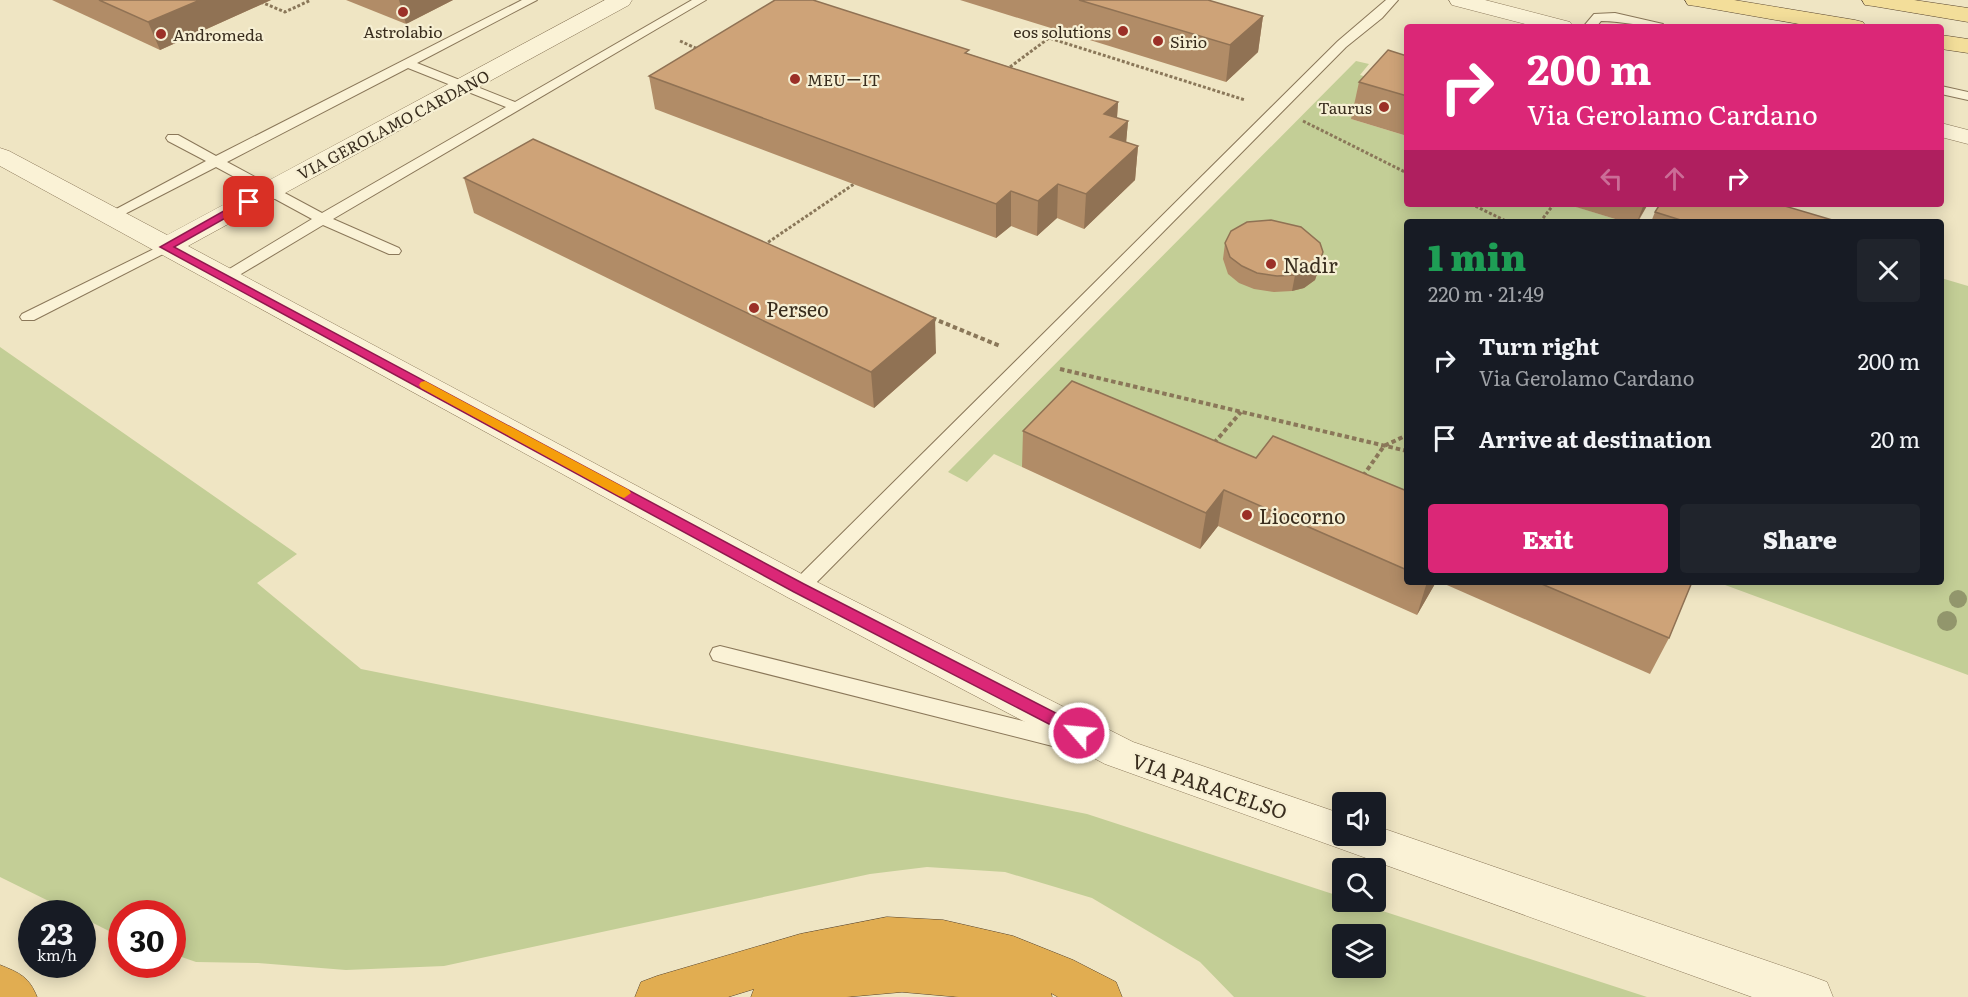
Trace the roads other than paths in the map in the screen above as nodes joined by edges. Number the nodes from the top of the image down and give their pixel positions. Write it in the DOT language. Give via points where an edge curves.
graph roads {
  1 [pos="531,0"];
  2 [pos="621,0"];
  3 [pos="700,0"];
  4 [pos="1392,0"];
  5 [pos="1460,0"];
  6 [pos="1696,0"];
  7 [pos="1873,0"];
  8 [pos="1968,15"];
  9 [pos="1551,24"];
  10 [pos="1591,24"];
  11 [pos="1646,24"];
  12 [pos="1836,24"];
  13 [pos="1944,42"];
  14 [pos="1968,46"];
  15 [pos="408,64"];
  16 [pos="464,86"];
  17 [pos="1944,91"];
  18 [pos="1968,96"];
  19 [pos="515,106"];
  20 [pos="1944,131"];
  21 [pos="173,138"];
  22 [pos="1968,138"];
  23 [pos="0,156"];
  24 [pos="215,163"];
  25 [pos="270,190"];
  26 [pos="112,215"];
  27 [pos="322,219"];
  28 [pos="166,247"];
  29 [pos="394,251"];
  30 [pos="226,277"];
  31 [pos="28,317"];
  32 [pos="799,588"];
  33 [pos="720,654"];
  34 [pos="1119,753"];
  35 [pos="1332,828"];
  36 [pos="1381,846"];
  37 [pos="0,986"];
  38 [pos="15,997"];
  39 [pos="657,997"];
  40 [pos="773,997"];
  41 [pos="1030,997"];
  42 [pos="1100,997"];
  43 [pos="1811,997"];
  1 -- 15 [label="lane"];
  2 -- 16 [label="street, VIA GEROLAMO CARDANO"];
  3 -- 19 [label="lane"];
  4 -- 32 [label="lane" via="1342,44"];
  5 -- 9 [label="street"];
  6 -- 12 [label="main road"];
  7 -- 8 [label="main road"];
  10 -- 11 [label="lane" via="1598,17 1615,17"];
  13 -- 14 [label="main road"];
  15 -- 16 [label="lane"];
  15 -- 24 [label="lane"];
  16 -- 19 [label="lane"];
  16 -- 25 [label="street, VIA GEROLAMO CARDANO"];
  17 -- 18 [label="lane"];
  19 -- 27 [label="lane"];
  20 -- 22 [label="street"];
  21 -- 24 [label="lane"];
  23 -- 26 [label="street, VIA PARACELSO"];
  24 -- 25 [label="lane"];
  24 -- 26 [label="lane"];
  25 -- 27 [label="lane"];
  25 -- 28 [label="street, VIA GEROLAMO CARDANO"];
  26 -- 28 [label="street, VIA PARACELSO"];
  27 -- 29 [label="lane"];
  27 -- 30 [label="lane"];
  28 -- 30 [label="street, VIA PARACELSO"];
  28 -- 31 [label="lane"];
  30 -- 32 [label="street, VIA PARACELSO"];
  32 -- 34 [label="street, VIA PARACELSO"];
  33 -- 34 [label="lane"];
  34 -- 35 [label="street, VIA PARACELSO"];
  36 -- 43 [label="street"];
  37 -- 38 [label="highway"];
  39 -- 42 [label="highway" via="837,946 889,937 936,939 984,948 1066,976"];
  40 -- 41 [label="highway" via="836,978 886,970 976,979"];
}
